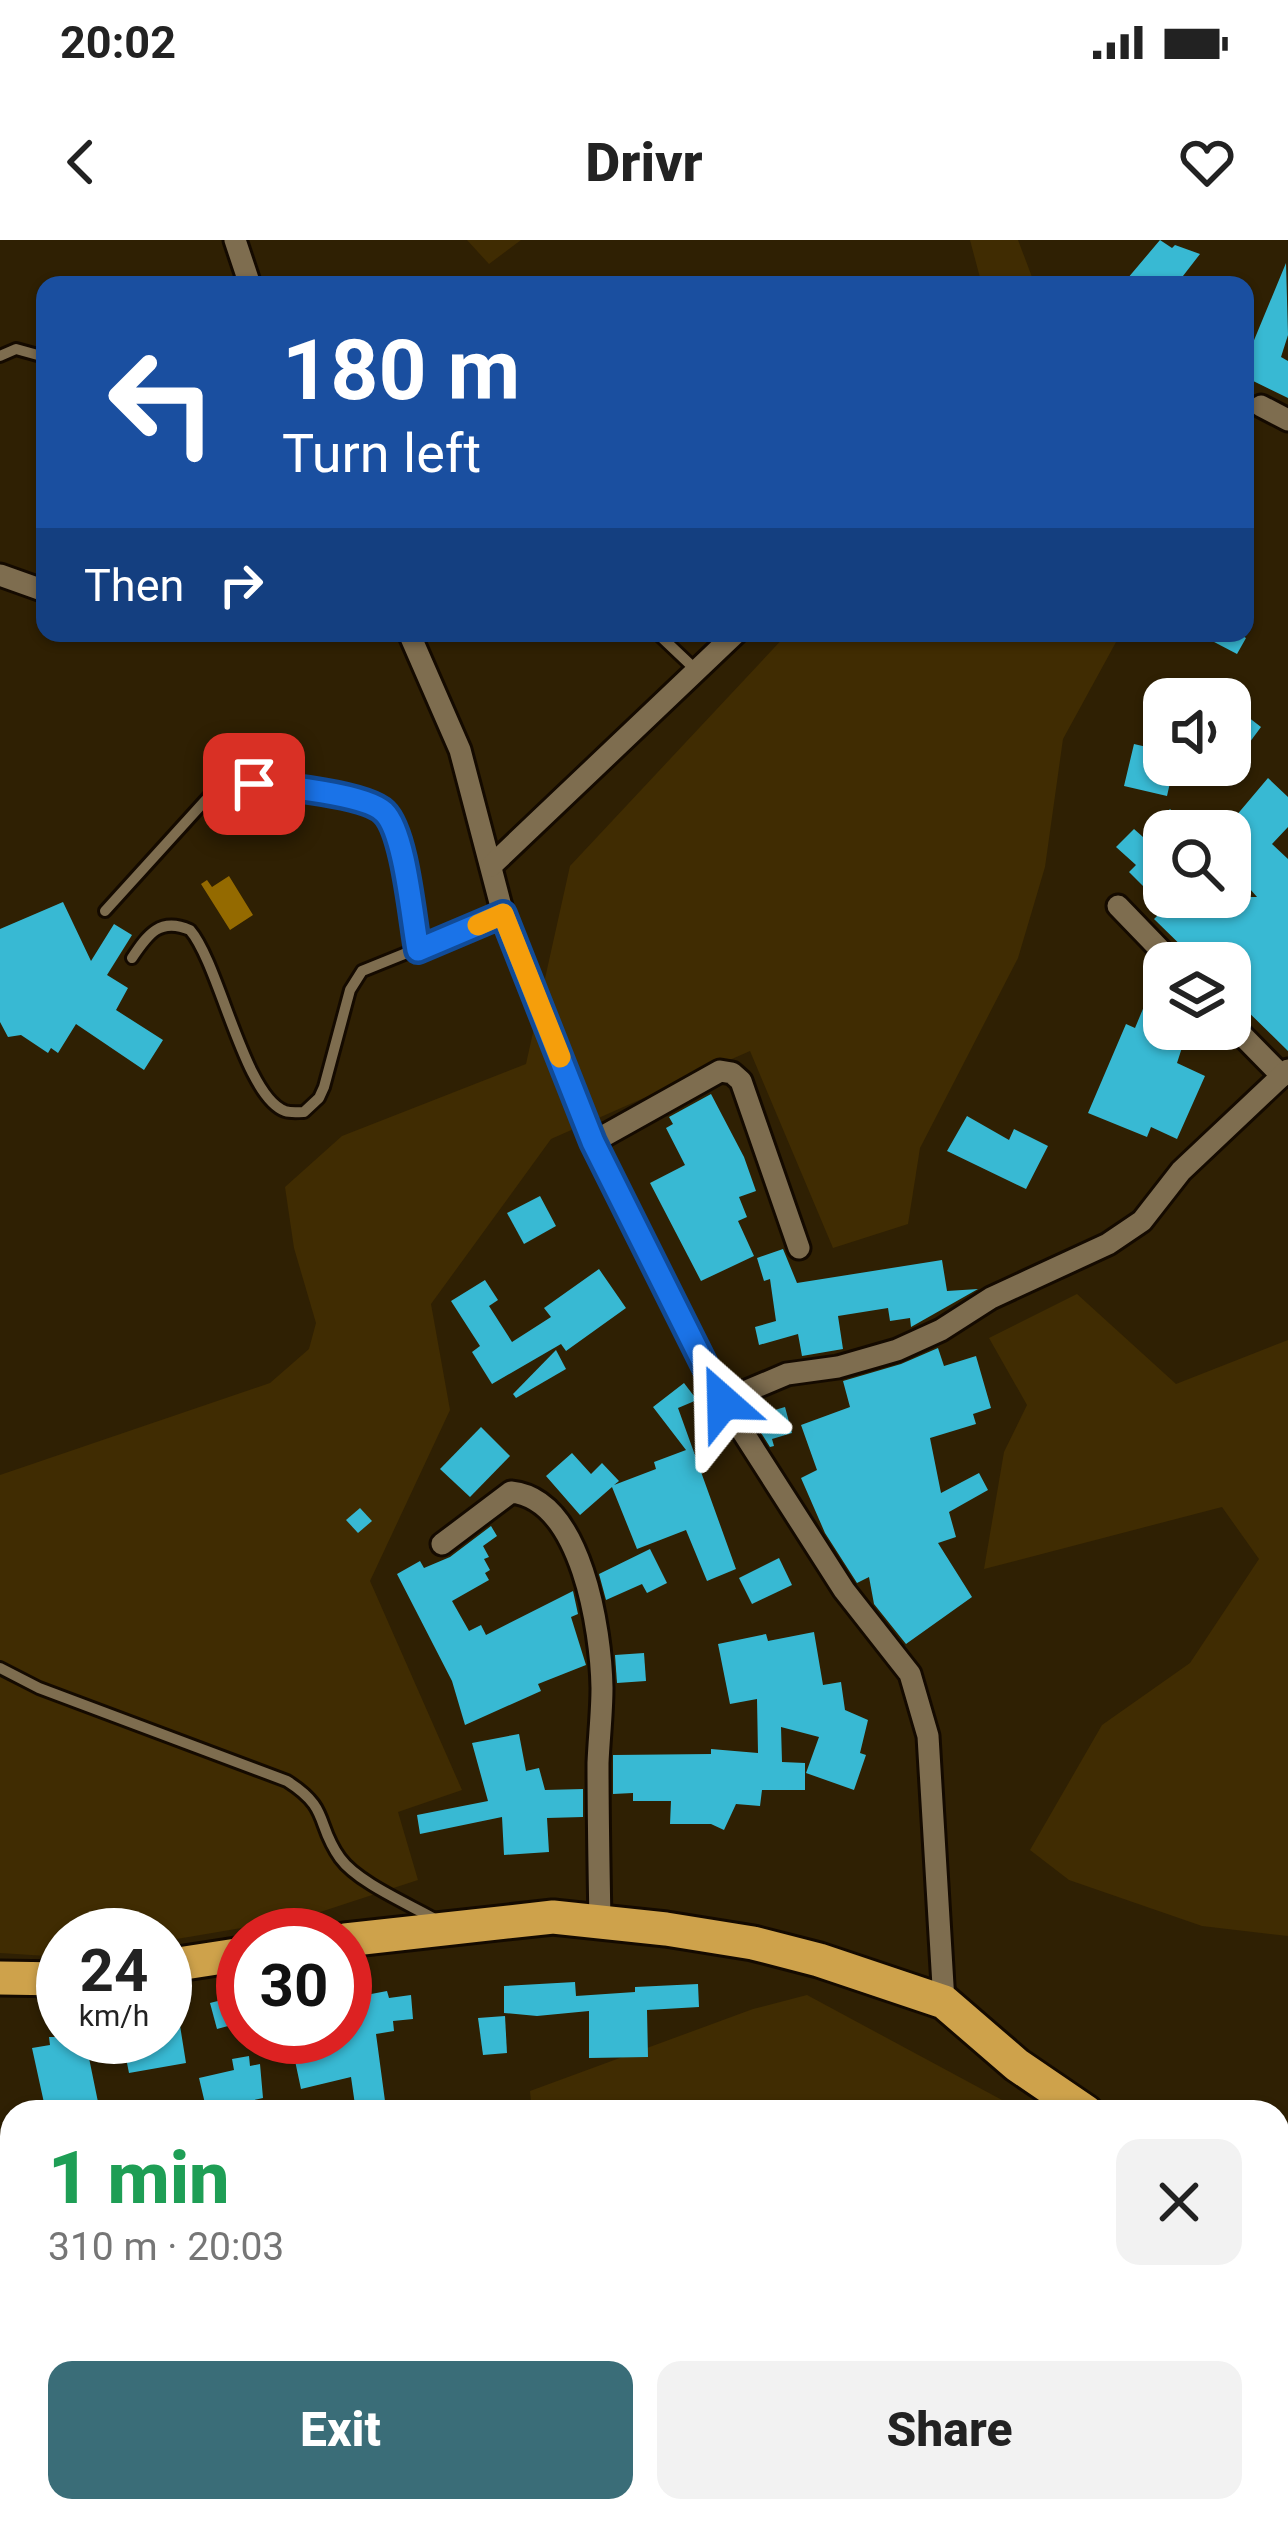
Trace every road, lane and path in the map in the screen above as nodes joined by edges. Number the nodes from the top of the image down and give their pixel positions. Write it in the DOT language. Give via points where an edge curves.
graph roads {
  1 [pos="235,240"];
  2 [pos="247,276"];
  3 [pos="36,355"];
  4 [pos="0,356"];
  5 [pos="1261,406"];
  6 [pos="1288,420"];
  7 [pos="0,575"];
  8 [pos="36,588"];
  9 [pos="413,642"];
  10 [pos="666,642"];
  11 [pos="726,642"];
  12 [pos="696,670"];
  13 [pos="491,866"];
  14 [pos="1118,906"];
  15 [pos="105,911"];
  16 [pos="503,914"];
  17 [pos="1153,942"];
  18 [pos="418,950"];
  19 [pos="132,958"];
  20 [pos="1251,1041"];
  21 [pos="1285,1073"];
  22 [pos="593,1142"];
  23 [pos="800,1248"];
  24 [pos="723,1402"];
  25 [pos="442,1544"];
  26 [pos="0,1668"];
  27 [pos="600,1922"];
  28 [pos="446,1926"];
  29 [pos="372,1936"];
  30 [pos="0,1978"];
  31 [pos="36,1979"];
  32 [pos="944,2002"];
  33 [pos="1060,2100"];
  1 -- 2 [label="street"];
  3 -- 4 [label="lane"];
  5 -- 6 [label="street"];
  7 -- 8 [label="street"];
  9 -- 13 [label="street" via="460,750"];
  10 -- 12 [label="lane"];
  11 -- 12 [label="street"];
  12 -- 13 [label="street"];
  13 -- 16 [label="street"];
  14 -- 17 [label="street"];
  15 -- 18 [label="lane" via="213,792 270,785 384,812"];
  16 -- 18 [label="lane"];
  16 -- 22 [label="street"];
  18 -- 19 [label="lane" via="362,971 324,1087 304,1112 284,1111 250,1067 190,930 156,927"];
  20 -- 21 [label="street"];
  21 -- 24 [label="street" via="1181,1171 1142,1222 1108,1244 897,1351 787,1374"];
  22 -- 23 [label="street" via="719,1071 732,1073"];
  22 -- 24 [label="street"];
  24 -- 32 [label="street" via="844,1589 910,1674 928,1736"];
  25 -- 27 [label="street" via="511,1492 528,1494 561,1522 582,1569 602,1687"];
  26 -- 28 [label="lane" via="287,1780 317,1804 354,1872"];
  27 -- 28 [label="highway" via="553,1917"];
  27 -- 32 [label="highway" via="753,1943"];
  28 -- 29 [label="highway"];
  30 -- 31 [label="highway"];
  32 -- 33 [label="highway"];
}
